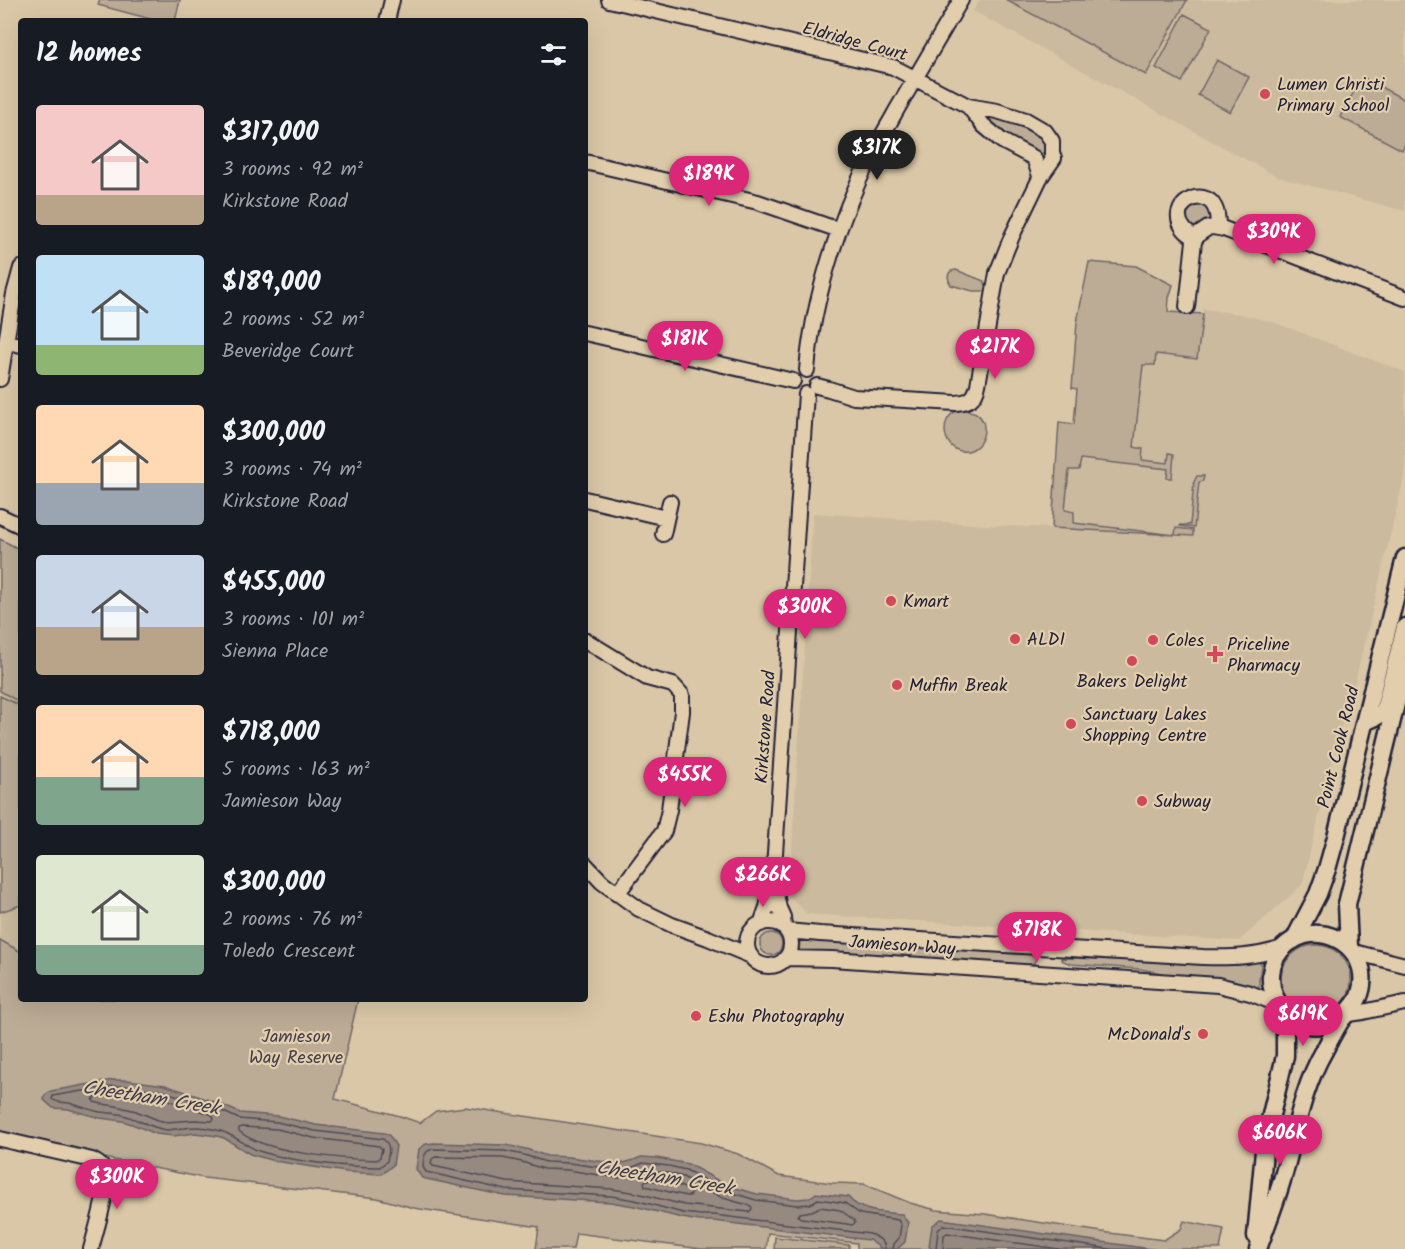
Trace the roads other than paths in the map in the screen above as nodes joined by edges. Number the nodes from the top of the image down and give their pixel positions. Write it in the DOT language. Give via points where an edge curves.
graph roads {
  1 [pos="392,0"];
  2 [pos="609,0"];
  3 [pos="961,0"];
  4 [pos="388,18"];
  5 [pos="915,78"];
  6 [pos="968,106"];
  7 [pos="1052,155"];
  8 [pos="1035,158"];
  9 [pos="588,163"];
  10 [pos="1040,176"];
  11 [pos="1218,227"];
  12 [pos="839,230"];
  13 [pos="1195,238"];
  14 [pos="18,279"];
  15 [pos="1405,298"];
  16 [pos="1187,307"];
  17 [pos="588,334"];
  18 [pos="6,342"];
  19 [pos="18,344"];
  20 [pos="807,370"];
  21 [pos="0,379"];
  22 [pos="793,381"];
  23 [pos="811,390"];
  24 [pos="588,500"];
  25 [pos="670,502"];
  26 [pos="0,516"];
  27 [pos="666,518"];
  28 [pos="18,525"];
  29 [pos="663,534"];
  30 [pos="1405,558"];
  31 [pos="1405,627"];
  32 [pos="588,642"];
  33 [pos="1405,667"];
  34 [pos="1365,721"];
  35 [pos="588,867"];
  36 [pos="773,883"];
  37 [pos="617,894"];
  38 [pos="755,928"];
  39 [pos="785,929"];
  40 [pos="708,938"];
  41 [pos="1288,944"];
  42 [pos="1048,948"];
  43 [pos="1352,950"];
  44 [pos="751,956"];
  45 [pos="786,958"];
  46 [pos="1405,965"];
  47 [pos="1051,974"];
  48 [pos="1405,1003"];
  49 [pos="1280,1008"];
  50 [pos="1346,1015"];
  51 [pos="0,1139"];
  52 [pos="91,1249"];
  53 [pos="1256,1249"];
  1 -- 4 [label="street"];
  2 -- 5 [label="street, Eldridge Court" via="882,64"];
  3 -- 5 [label="street"];
  5 -- 6 [label="street, Eldridge Court"];
  5 -- 12 [label="street" via="871,155"];
  6 -- 7 [label="street" via="1026,120 1045,131 1052,141"];
  6 -- 8 [label="street" via="1002,141"];
  7 -- 8 [label="street"];
  7 -- 10 [label="street" via="1054,158"];
  8 -- 10 [label="street"];
  9 -- 12 [label="street" via="758,202"];
  10 -- 23 [label="street" via="997,273 978,385 972,399 956,403 854,397 829,389"];
  11 -- 13 [label="street" via="1203,230"];
  11 -- 13 [label="street" via="1216,208 1204,199 1194,198 1181,209 1179,218 1183,228"];
  11 -- 15 [label="street"];
  12 -- 20 [label="street" via="810,341"];
  13 -- 16 [label="street"];
  14 -- 18 [label="street"];
  17 -- 22 [label="street"];
  18 -- 19 [label="street"];
  18 -- 21 [label="street"];
  20 -- 22 [label="street" via="800,371"];
  20 -- 23 [label="street" via="818,383"];
  22 -- 23 [label="street" via="798,392"];
  23 -- 36 [label="street, Kirkstone Road"];
  24 -- 27 [label="street"];
  25 -- 27 [label="street"];
  26 -- 28 [label="street"];
  27 -- 29 [label="street"];
  30 -- 34 [label="main road, Point Cook Road"];
  31 -- 34 [label="main road" via="1384,711"];
  32 -- 37 [label="street" via="647,678 673,685 682,695 664,831"];
  33 -- 43 [label="main road" via="1348,897 1346,914"];
  34 -- 41 [label="main road, Point Cook Road" via="1327,869 1318,894"];
  35 -- 37 [label="street, Jamieson Way"];
  36 -- 38 [label="street, Kirkstone Road" via="767,907"];
  36 -- 39 [label="street, Kirkstone Road"];
  37 -- 40 [label="street, Jamieson Way" via="656,919"];
  38 -- 39 [label="street, Jamieson Way" via="773,922"];
  38 -- 40 [label="street, Jamieson Way" via="741,936"];
  38 -- 44 [label="street" via="747,944"];
  39 -- 42 [label="street, Jamieson Way"];
  39 -- 45 [label="street" via="791,945"];
  40 -- 44 [label="street, Jamieson Way"];
  41 -- 42 [label="street, Jamieson Way" via="1259,955 1234,958"];
  41 -- 43 [label="main road" via="1305,935 1323,934"];
  41 -- 49 [label="main road" via="1275,961 1271,975"];
  42 -- 47 [label="street"];
  43 -- 46 [label="street"];
  43 -- 50 [label="main road" via="1363,984 1355,1005"];
  44 -- 45 [label="street, Jamieson Way" via="768,966"];
  45 -- 47 [label="street, Jamieson Way"];
  47 -- 49 [label="street, Jamieson Way" via="1218,985 1250,993"];
  48 -- 50 [label="street"];
  49 -- 50 [label="main road" via="1306,1024 1332,1023"];
  49 -- 53 [label="main road" via="1285,1027 1285,1056 1264,1151"];
  50 -- 53 [label="main road" via="1313,1072 1282,1180"];
  51 -- 52 [label="street" via="92,1160 101,1166 106,1184"];
}
